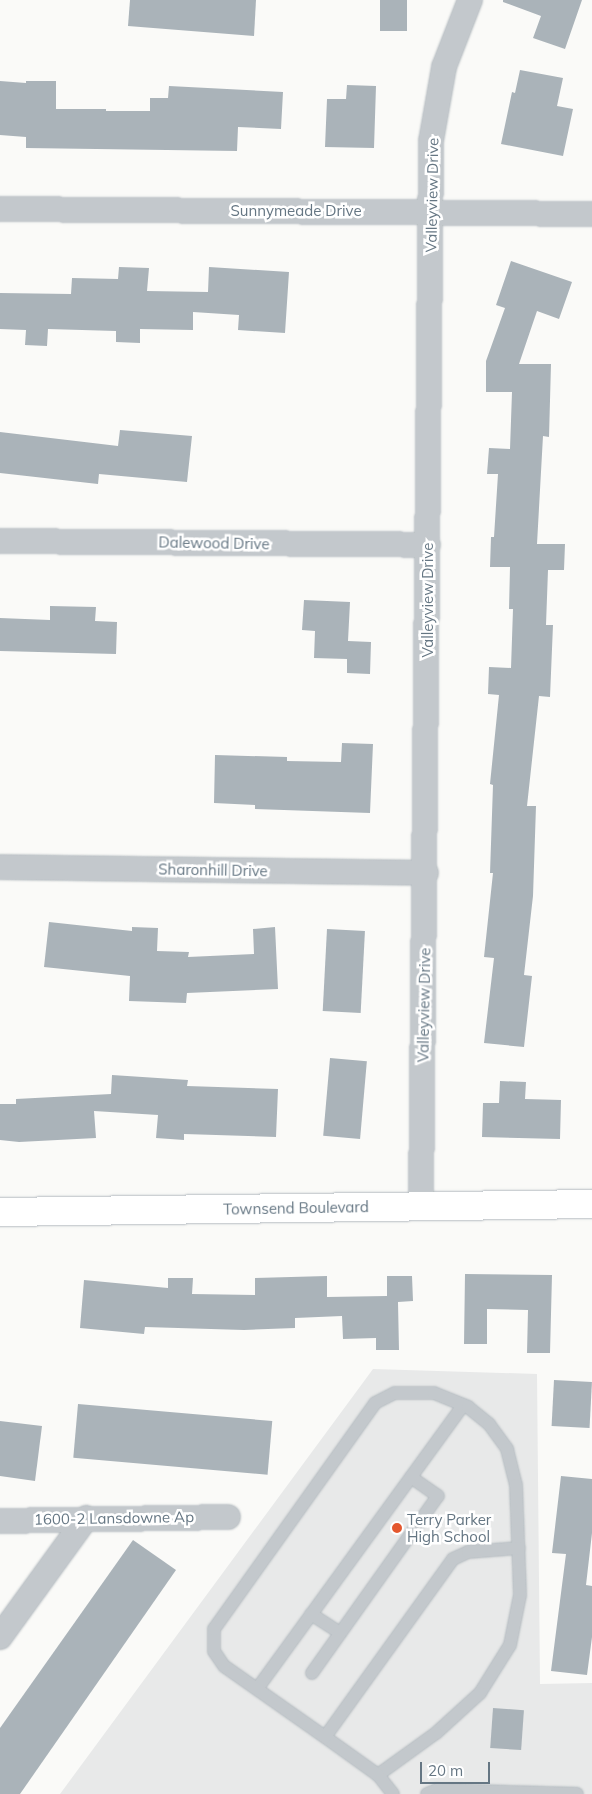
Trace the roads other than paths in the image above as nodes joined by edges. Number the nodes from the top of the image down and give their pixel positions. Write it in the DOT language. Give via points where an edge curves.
graph roads {
  1 [pos="470,0"];
  2 [pos="0,209"];
  3 [pos="432,212"];
  4 [pos="592,214"];
  5 [pos="0,541"];
  6 [pos="428,545"];
  7 [pos="0,867"];
  8 [pos="426,872"];
  9 [pos="592,1204"];
  10 [pos="422,1206"];
  11 [pos="0,1212"];
  12 [pos="463,1405"];
  13 [pos="411,1477"];
  14 [pos="228,1517"];
  15 [pos="86,1518"];
  16 [pos="0,1521"];
  17 [pos="519,1548"];
  18 [pos="311,1614"];
  19 [pos="340,1634"];
  20 [pos="0,1637"];
  21 [pos="312,1673"];
  22 [pos="257,1689"];
  23 [pos="325,1737"];
  24 [pos="378,1774"];
  25 [pos="393,1794"];
  26 [pos="427,1794"];
  27 [pos="577,1794"];
  1 -- 3 [label="street, Valleyview Drive" via="444,67 433,132"];
  2 -- 3 [label="street, Sunnymeade Drive"];
  3 -- 4 [label="street, Sunnymeade Drive"];
  3 -- 6 [label="street, Valleyview Drive"];
  5 -- 6 [label="street, Dalewood Drive"];
  6 -- 8 [label="street, Valleyview Drive"];
  7 -- 8 [label="street, Sharonhill Drive"];
  8 -- 10 [label="street, Valleyview Drive"];
  9 -- 10 [label="street, Townsend Boulevard"];
  10 -- 11 [label="street, Townsend Boulevard"];
  12 -- 13 [label="lane"];
  12 -- 17 [label="lane" via="489,1424 507,1449 516,1485"];
  12 -- 22 [label="lane" via="434,1393 395,1393 375,1403 214,1629 214,1651 224,1666"];
  13 -- 18 [label="lane"];
  13 -- 19 [label="lane" via="438,1496"];
  14 -- 15 [label="street, 1600-2 Lansdowne Ap"];
  15 -- 16 [label="street, 1600-2 Lansdowne Ap"];
  15 -- 20 [label="street"];
  17 -- 23 [label="lane" via="468,1552 453,1559"];
  17 -- 24 [label="lane" via="520,1595 510,1644 480,1694 436,1733"];
  18 -- 19 [label="lane"];
  18 -- 22 [label="lane"];
  19 -- 21 [label="lane"];
  22 -- 23 [label="lane"];
  23 -- 24 [label="lane"];
  24 -- 25 [label="lane"];
  26 -- 27 [label="lane" via="437,1790"];
}
